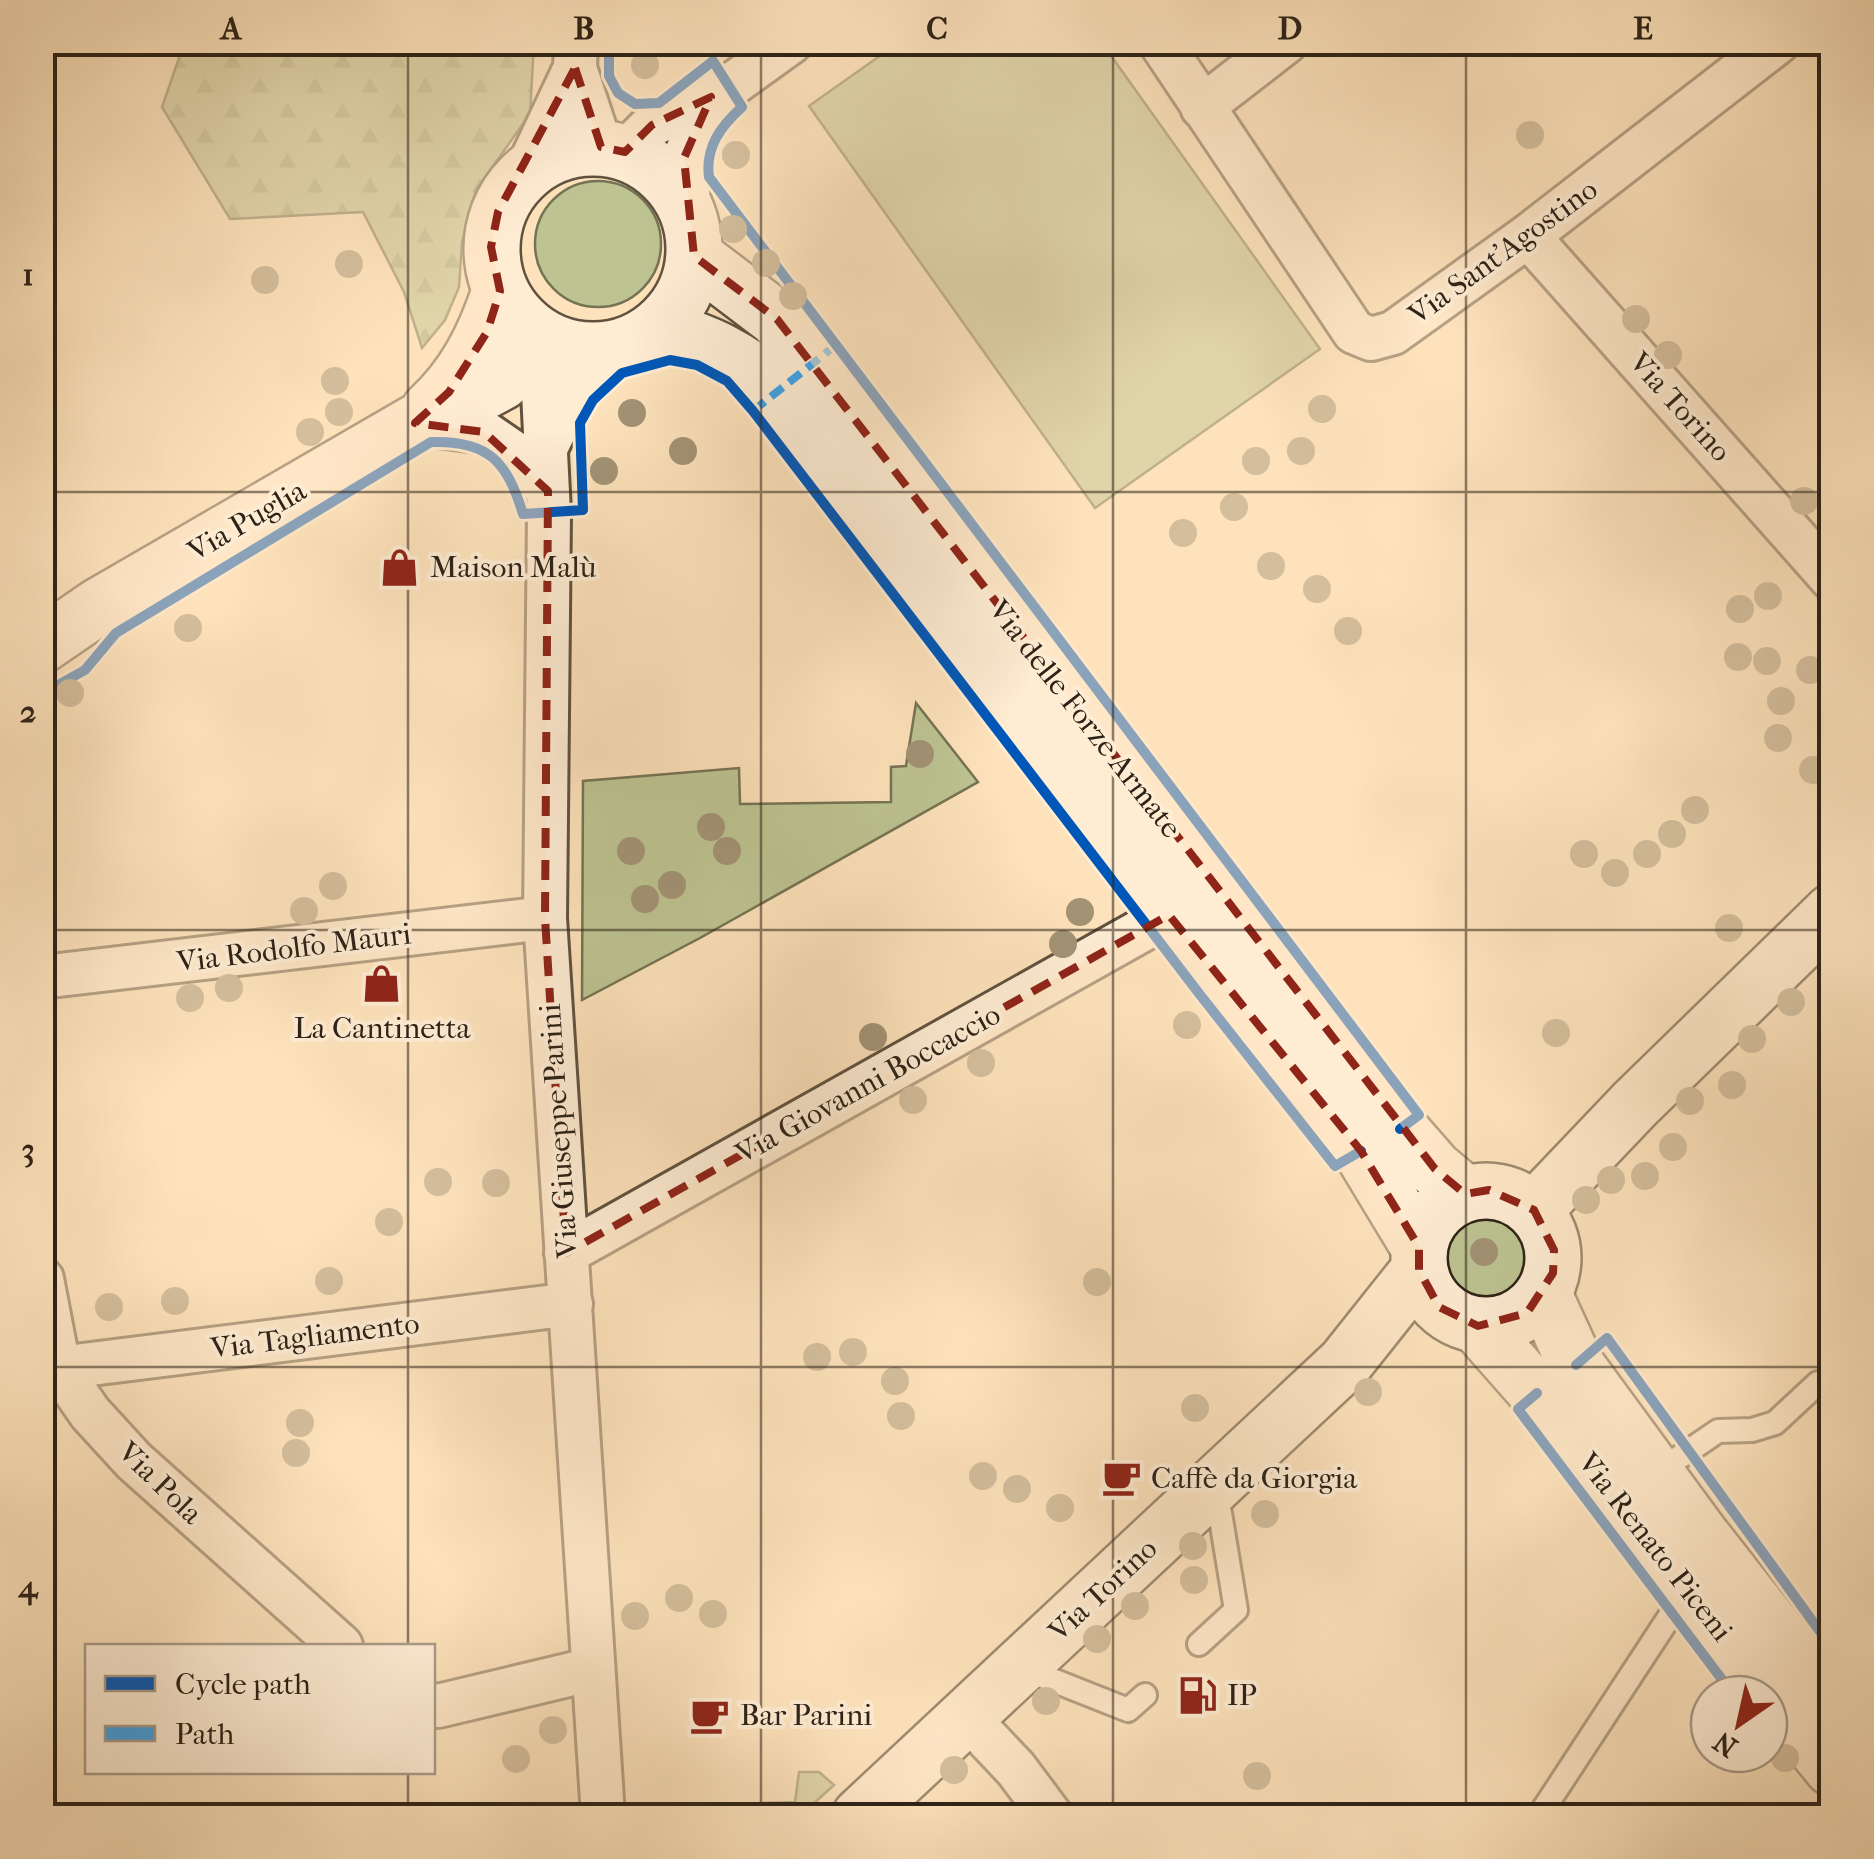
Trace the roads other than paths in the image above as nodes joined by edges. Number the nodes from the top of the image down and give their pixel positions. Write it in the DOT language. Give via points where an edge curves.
graph roads {
  1 [pos="792,42"];
  2 [pos="1160,42"];
  3 [pos="1286,42"];
  4 [pos="1778,42"];
  5 [pos="578,68"];
  6 [pos="711,97"];
  7 [pos="1202,108"];
  8 [pos="626,142"];
  9 [pos="534,165"];
  10 [pos="1528,236"];
  11 [pos="692,237"];
  12 [pos="500,291"];
  13 [pos="659,328"];
  14 [pos="545,339"];
  15 [pos="608,350"];
  16 [pos="416,422"];
  17 [pos="548,444"];
  18 [pos="548,490"];
  19 [pos="1832,578"];
  20 [pos="54,632"];
  21 [pos="1832,912"];
  22 [pos="1168,915"];
  23 [pos="545,918"];
  24 [pos="42,977"];
  25 [pos="1464,1194"];
  26 [pos="1534,1210"];
  27 [pos="566,1253"];
  28 [pos="1419,1259"];
  29 [pos="42,1279"];
  30 [pos="1544,1295"];
  31 [pos="570,1304"];
  32 [pos="1467,1322"];
  33 [pos="1346,1364"];
  34 [pos="58,1368"];
  35 [pos="1818,1383"];
  36 [pos="1656,1473"];
  37 [pos="1216,1485"];
  38 [pos="1686,1590"];
  39 [pos="339,1644"];
  40 [pos="1200,1644"];
  41 [pos="593,1670"];
  42 [pos="990,1695"];
  43 [pos="1145,1695"];
  44 [pos="1832,1702"];
  45 [pos="435,1705"];
  46 [pos="1832,1768"];
  47 [pos="603,1816"];
  48 [pos="860,1816"];
  49 [pos="1051,1816"];
  50 [pos="1539,1816"];
  1 -- 6 [label="street"];
  2 -- 7 [label="street, Via Sant'Agostino"];
  3 -- 7 [label="street"];
  4 -- 10 [label="street, Via Sant'Agostino"];
  5 -- 8 [label="street"];
  5 -- 9 [label="street"];
  6 -- 8 [label="street"];
  6 -- 11 [label="street" via="684,158"];
  7 -- 10 [label="street, Via Sant'Agostino" via="1354,332 1371,338 1393,333"];
  8 -- 9 [label="street" via="566,150"];
  8 -- 11 [label="street" via="665,176"];
  9 -- 12 [label="street" via="498,212 491,247"];
  10 -- 19 [label="street, Via Torino"];
  11 -- 13 [label="street" via="694,267 682,300"];
  11 -- 25 [label="street, Via delle Forze Armate" via="777,319 1400,1129"];
  12 -- 14 [label="street" via="518,318"];
  12 -- 16 [label="street, Via Puglia" via="467,365"];
  13 -- 15 [label="street"];
  13 -- 22 [label="street, Via delle Forze Armate" via="710,343 778,390"];
  14 -- 15 [label="street" via="566,348"];
  14 -- 16 [label="street, Via Puglia" via="502,382"];
  14 -- 17 [label="street, Via Giuseppe Parini"];
  15 -- 17 [label="street, Via Giuseppe Parini" via="579,380"];
  16 -- 18 [label="street" via="484,432 516,454"];
  16 -- 20 [label="street, Via Puglia"];
  17 -- 18 [label="street, Via Giuseppe Parini"];
  18 -- 23 [label="street, Via Giuseppe Parini"];
  21 -- 26 [label="street"];
  22 -- 27 [label="street, Via Giovanni Boccaccio"];
  22 -- 28 [label="street, Via delle Forze Armate" via="1361,1150"];
  23 -- 24 [label="street, Via Rodolfo Mauri"];
  23 -- 27 [label="street, Via Giuseppe Parini"];
  25 -- 26 [label="street" via="1489,1190"];
  25 -- 28 [label="street" via="1427,1225"];
  26 -- 30 [label="street" via="1554,1250"];
  27 -- 31 [label="street, Via Giuseppe Parini"];
  28 -- 32 [label="street" via="1426,1290 1439,1307"];
  28 -- 33 [label="street, Via Torino"];
  29 -- 34 [label="street, Via Pola"];
  30 -- 32 [label="street" via="1504,1324"];
  30 -- 36 [label="street, Via Renato Piceni" via="1576,1365"];
  31 -- 34 [label="street, Via Tagliamento"];
  31 -- 41 [label="street, Via Giuseppe Parini"];
  32 -- 33 [label="street, Via Torino" via="1373,1349"];
  32 -- 38 [label="street, Via Renato Piceni" via="1537,1393"];
  33 -- 37 [label="street, Via Torino"];
  34 -- 39 [label="street, Via Pola" via="134,1461"];
  35 -- 36 [label="lane" via="1775,1423 1718,1431"];
  36 -- 44 [label="street, Via Renato Piceni"];
  37 -- 40 [label="lane" via="1236,1610"];
  37 -- 42 [label="street, Via Torino"];
  38 -- 46 [label="street, Via Renato Piceni"];
  38 -- 50 [label="lane"];
  41 -- 45 [label="street"];
  41 -- 47 [label="street, Via Giuseppe Parini"];
  42 -- 43 [label="lane" via="1128,1710"];
  42 -- 48 [label="street, Via Torino"];
  42 -- 49 [label="street" via="1016,1769"];
}
